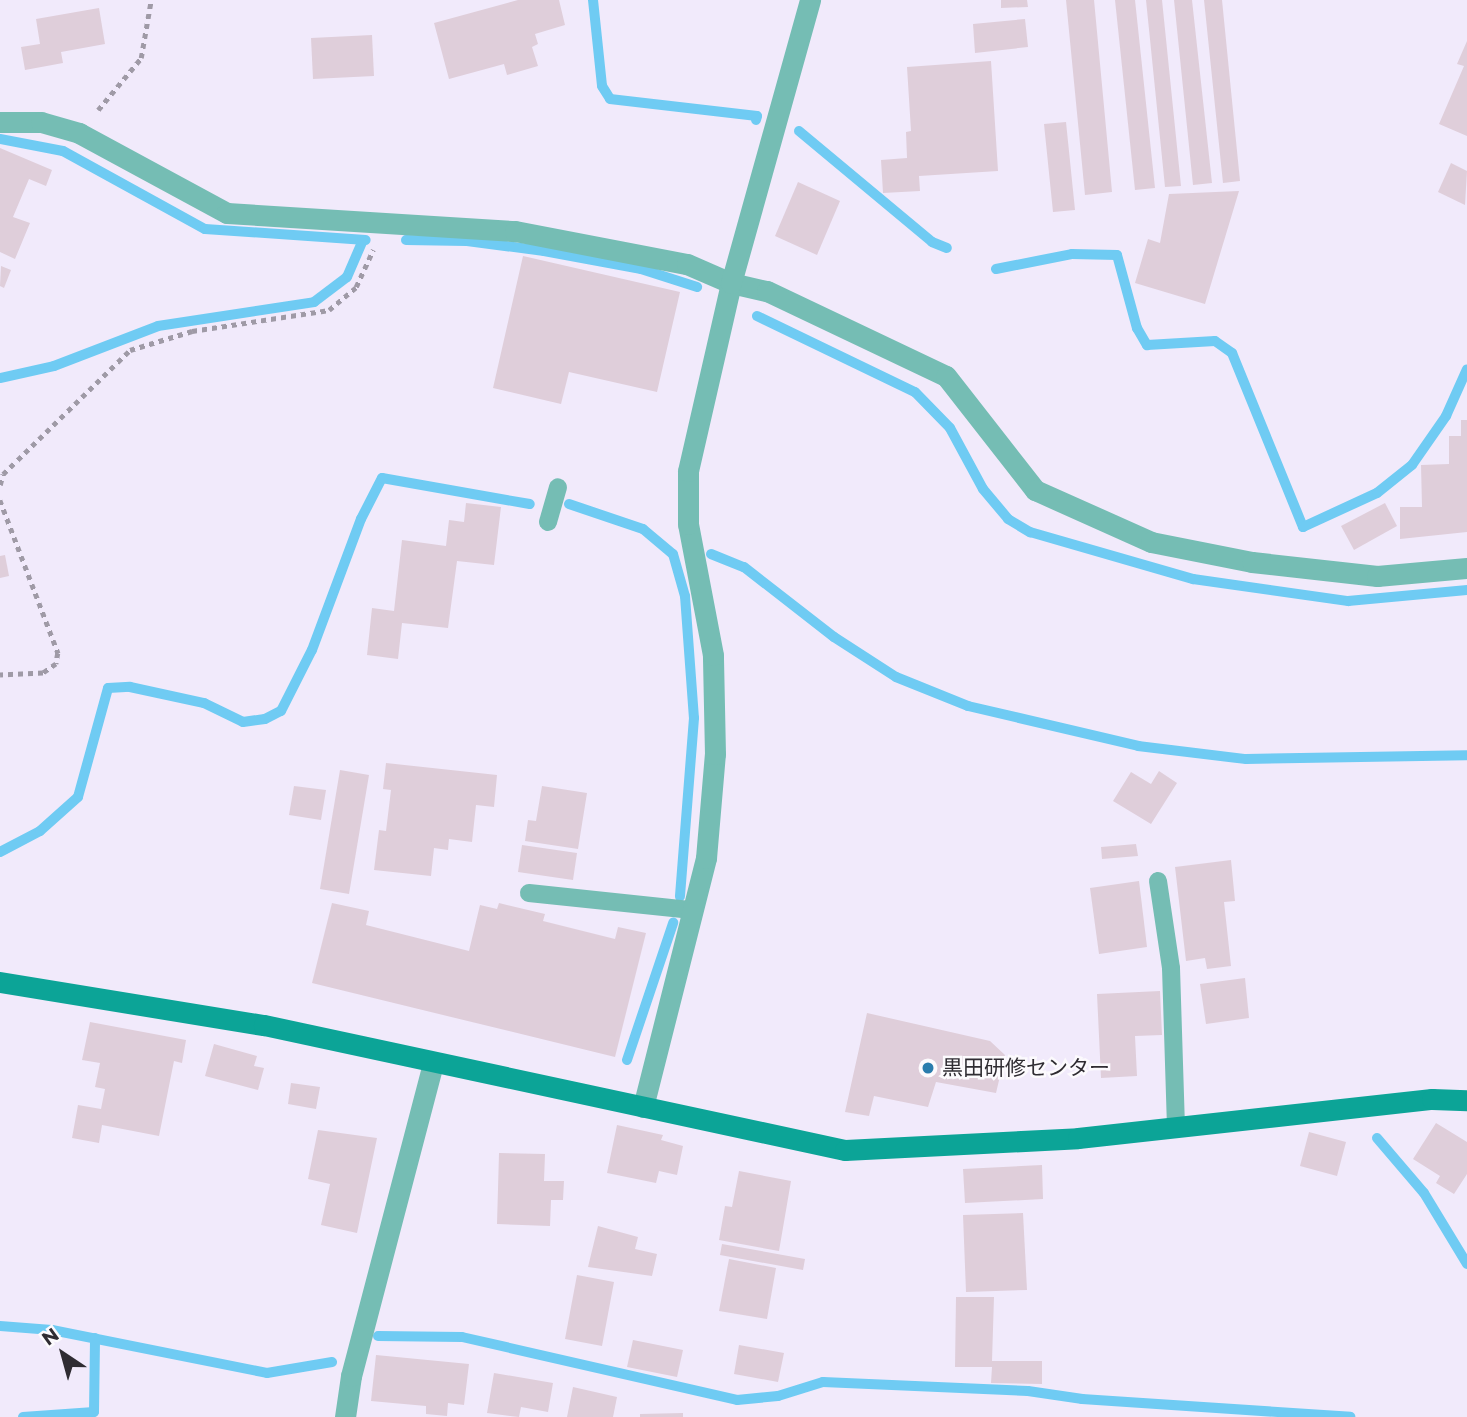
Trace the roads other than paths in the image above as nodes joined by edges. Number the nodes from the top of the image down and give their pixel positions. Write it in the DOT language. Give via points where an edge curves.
graph roads {
  1 [pos="810,0"];
  2 [pos="0,122"];
  3 [pos="730,284"];
  4 [pos="558,487"];
  5 [pos="548,522"];
  6 [pos="1467,568"];
  7 [pos="1158,881"];
  8 [pos="528,892"];
  9 [pos="692,910"];
  10 [pos="0,982"];
  11 [pos="433,1064"];
  12 [pos="1467,1100"];
  13 [pos="643,1107"];
  14 [pos="1176,1127"];
  15 [pos="345,1417"];
  1 -- 3 [label="street"];
  2 -- 3 [label="street" via="41,122 79,133 227,213 515,231 687,264"];
  3 -- 6 [label="street" via="766,291 946,376 1035,490 1151,541 1252,562 1377,576"];
  3 -- 9 [label="street" via="688,471 688,524 713,655 715,754 706,858"];
  4 -- 5 [label="lane"];
  7 -- 14 [label="lane" via="1171,968"];
  8 -- 9 [label="lane"];
  9 -- 13 [label="street"];
  10 -- 11 [label="street" via="264,1025"];
  11 -- 13 [label="street"];
  11 -- 15 [label="street" via="351,1376"];
  12 -- 14 [label="street" via="1432,1098"];
  13 -- 14 [label="street" via="845,1150 1078,1138"];
}
